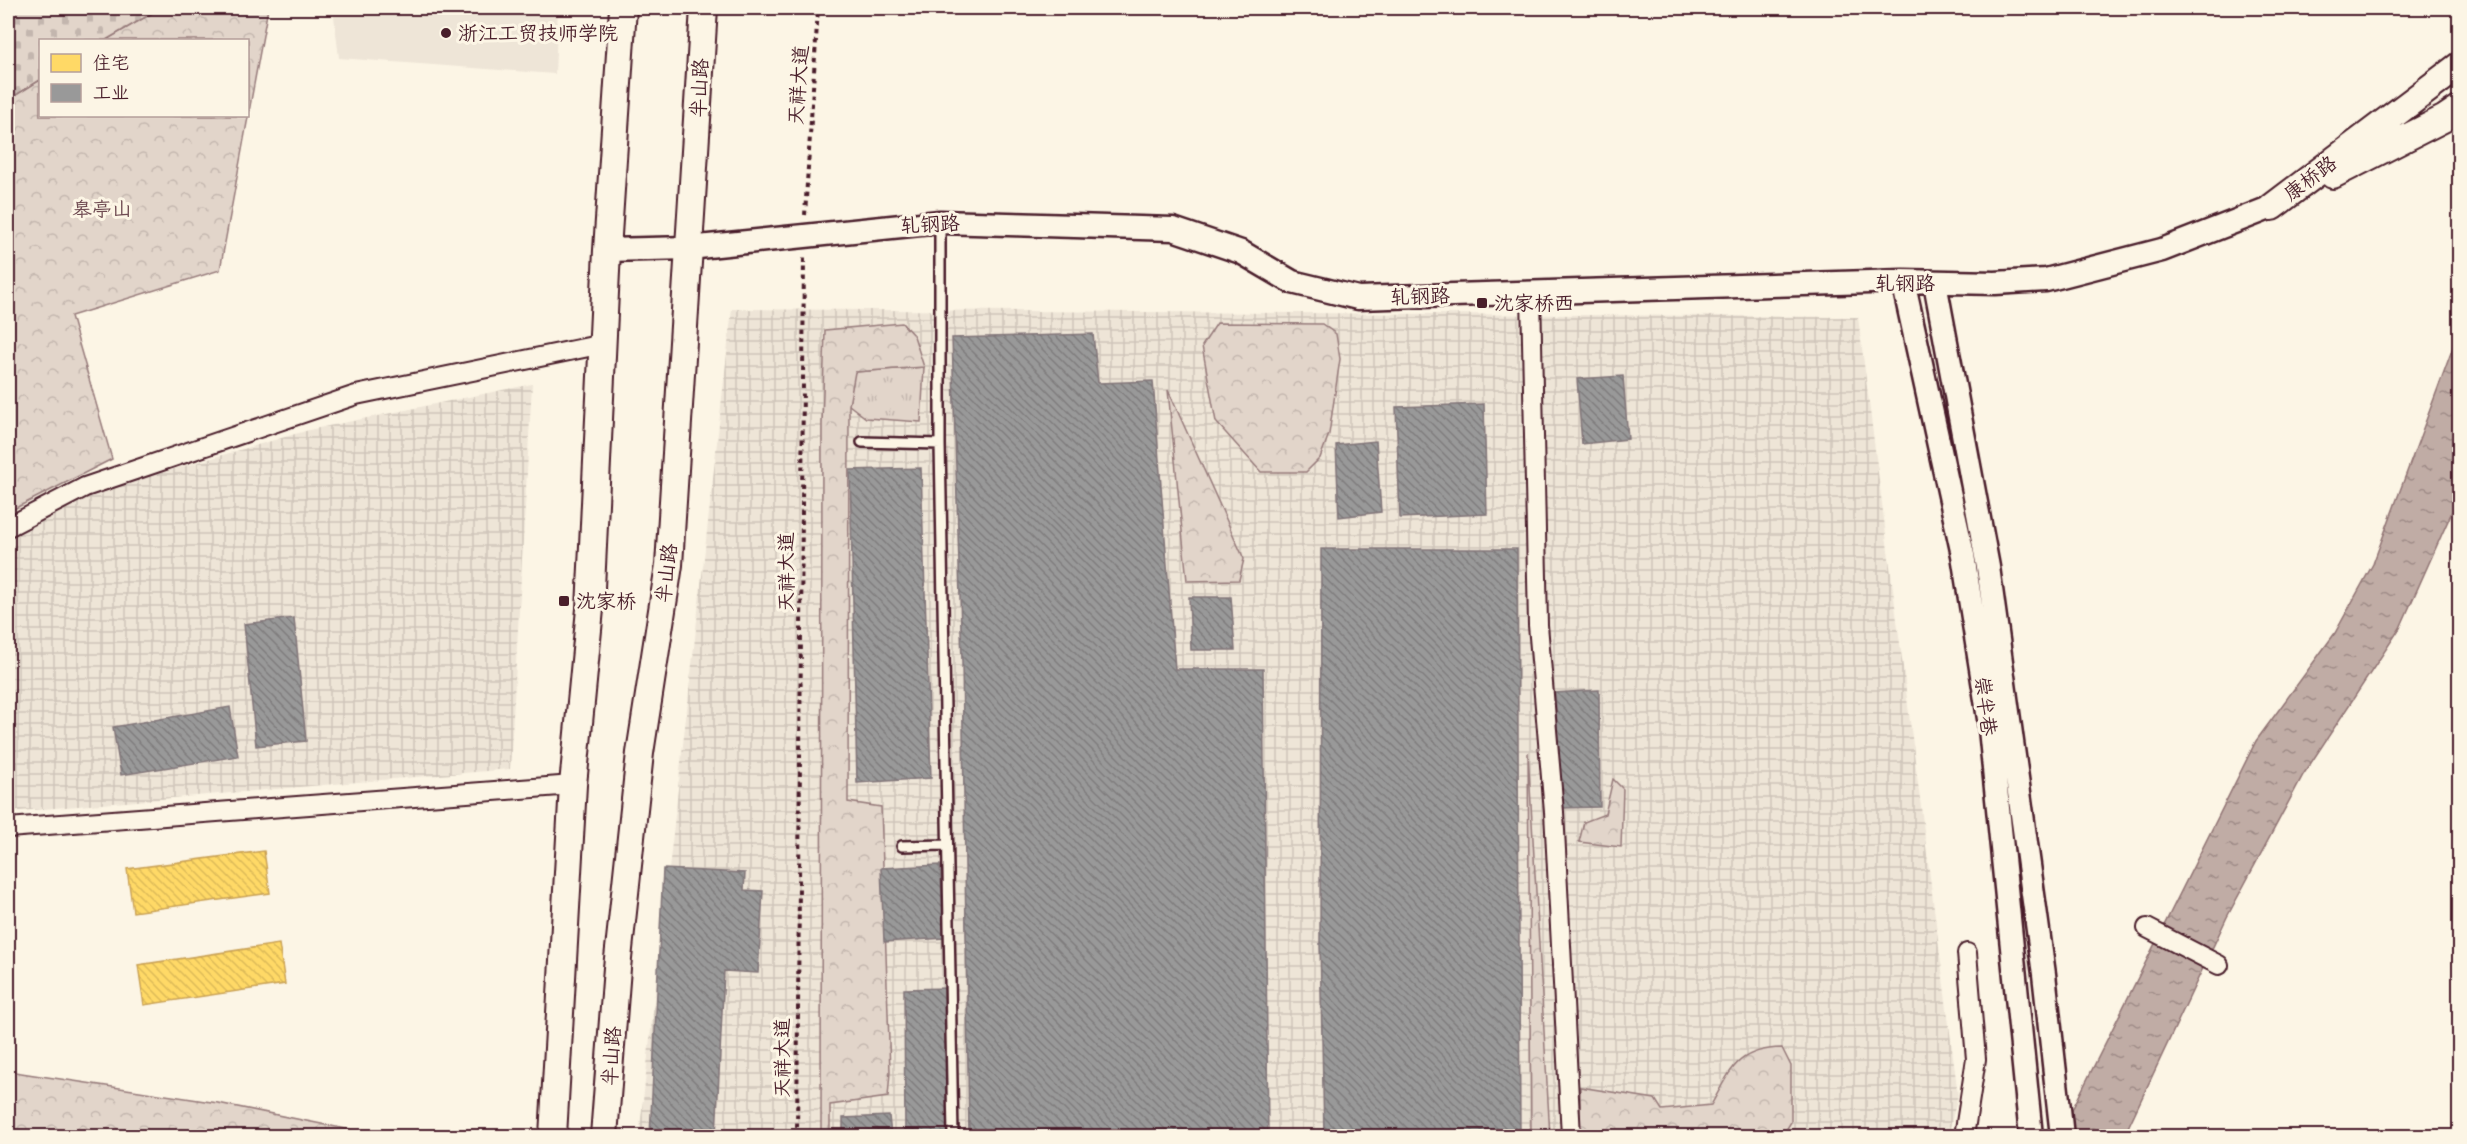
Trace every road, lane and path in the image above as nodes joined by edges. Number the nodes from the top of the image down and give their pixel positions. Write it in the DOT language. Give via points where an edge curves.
graph roads {
  1 [pos="623,8"];
  2 [pos="704,8"];
  3 [pos="818,8"];
  4 [pos="2460,65"];
  5 [pos="2460,108"];
  6 [pos="2272,207"];
  7 [pos="940,222"];
  8 [pos="804,235"];
  9 [pos="689,248"];
  10 [pos="607,250"];
  11 [pos="1903,281"];
  12 [pos="1935,282"];
  13 [pos="1531,294"];
  14 [pos="603,344"];
  15 [pos="862,442"];
  16 [pos="940,444"];
  17 [pos="8,527"];
  18 [pos="573,785"];
  19 [pos="8,828"];
  20 [pos="947,845"];
  21 [pos="902,846"];
  22 [pos="2147,928"];
  23 [pos="1967,952"];
  24 [pos="2219,965"];
  25 [pos="553,1137"];
  26 [pos="604,1137"];
  27 [pos="796,1137"];
  28 [pos="953,1137"];
  29 [pos="1571,1137"];
  30 [pos="1964,1137"];
  31 [pos="2031,1137"];
  32 [pos="2062,1137"];
  1 -- 10 [label="main road"];
  2 -- 9 [label="main road, 半山路"];
  3 -- 8 [label="path, 天祥大道"];
  4 -- 6 [label="main road, 康桥路"];
  5 -- 6 [label="main road, 康桥路"];
  6 -- 12 [label="street, 轧钢路" via="2162,250 2046,280"];
  7 -- 8 [label="street, 轧钢路"];
  7 -- 13 [label="street, 轧钢路" via="1173,229 1241,252 1292,282 1358,298"];
  7 -- 16 [label="lane"];
  8 -- 9 [label="street, 轧钢路"];
  8 -- 27 [label="path, 天祥大道"];
  9 -- 10 [label="street, 轧钢路"];
  9 -- 26 [label="main road, 半山路" via="669,566 640,753"];
  10 -- 14 [label="main road"];
  11 -- 12 [label="street, 轧钢路"];
  11 -- 13 [label="street, 轧钢路"];
  11 -- 31 [label="street, 崇半巷" via="1954,511 1983,678"];
  12 -- 32 [label="street, 崇半巷" via="1988,567"];
  13 -- 29 [label="street" via="1538,625 1554,812"];
  14 -- 17 [label="street" via="356,395 85,487"];
  14 -- 18 [label="main road" via="590,609"];
  15 -- 16 [label="lane"];
  16 -- 20 [label="lane"];
  18 -- 19 [label="street"];
  18 -- 25 [label="main road"];
  20 -- 21 [label="lane"];
  20 -- 28 [label="lane"];
  22 -- 24 [label="street"];
  23 -- 30 [label="street" via="1976,1059"];
}
